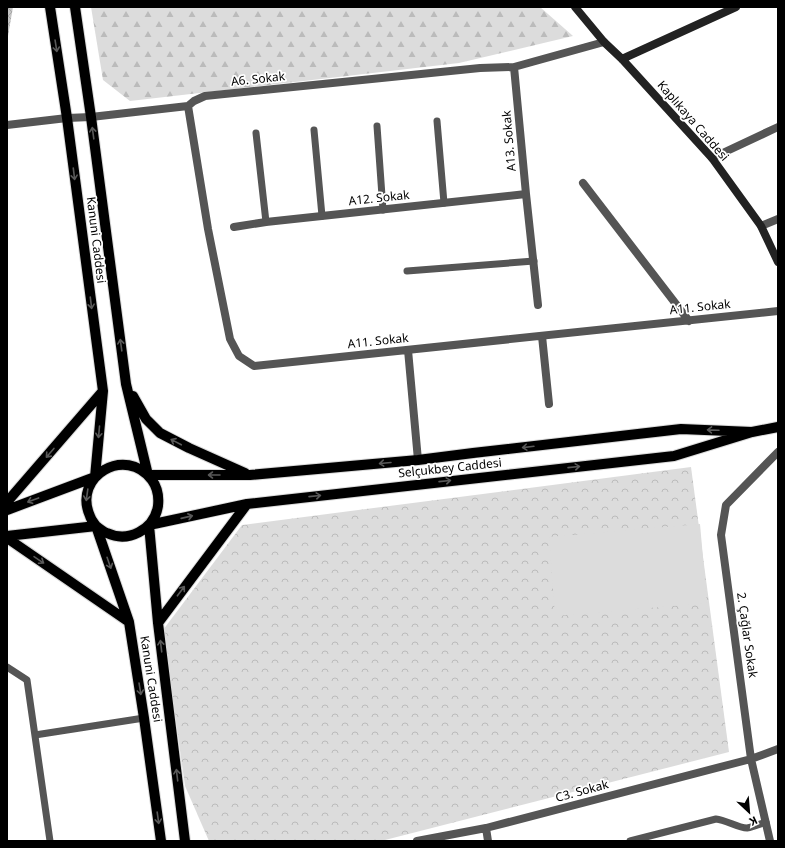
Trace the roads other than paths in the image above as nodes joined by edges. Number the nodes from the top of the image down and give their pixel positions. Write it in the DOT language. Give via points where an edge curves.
graph roads {
  1 [pos="50,7"];
  2 [pos="75,7"];
  3 [pos="576,7"];
  4 [pos="736,7"];
  5 [pos="604,42"];
  6 [pos="622,59"];
  7 [pos="514,67"];
  8 [pos="188,106"];
  9 [pos="91,117"];
  10 [pos="67,118"];
  11 [pos="437,121"];
  12 [pos="7,125"];
  13 [pos="376,126"];
  14 [pos="778,127"];
  15 [pos="314,130"];
  16 [pos="256,133"];
  17 [pos="712,158"];
  18 [pos="583,183"];
  19 [pos="526,194"];
  20 [pos="444,203"];
  21 [pos="382,210"];
  22 [pos="322,216"];
  23 [pos="778,219"];
  24 [pos="266,222"];
  25 [pos="761,226"];
  26 [pos="234,227"];
  27 [pos="534,262"];
  28 [pos="778,262"];
  29 [pos="407,270"];
  30 [pos="538,305"];
  31 [pos="778,312"];
  32 [pos="689,321"];
  33 [pos="542,336"];
  34 [pos="408,350"];
  35 [pos="126,384"];
  36 [pos="102,391"];
  37 [pos="549,404"];
  38 [pos="778,428"];
  39 [pos="752,432"];
  40 [pos="778,452"];
  41 [pos="418,460"];
  42 [pos="148,475"];
  43 [pos="250,475"];
  44 [pos="95,477"];
  45 [pos="7,502"];
  46 [pos="247,504"];
  47 [pos="7,510"];
  48 [pos="149,525"];
  49 [pos="96,526"];
  50 [pos="7,537"];
  51 [pos="129,622"];
  52 [pos="158,623"];
  53 [pos="7,666"];
  54 [pos="144,718"];
  55 [pos="35,735"];
  56 [pos="778,749"];
  57 [pos="751,759"];
  58 [pos="766,822"];
  59 [pos="486,828"];
  60 [pos="50,841"];
  61 [pos="161,841"];
  62 [pos="186,841"];
  63 [pos="417,841"];
  64 [pos="488,841"];
  65 [pos="630,841"];
  66 [pos="770,841"];
  1 -- 10 [label="main road, Kanuni Caddesi, one-way"];
  2 -- 9 [label="main road, Kanuni Caddesi"];
  3 -- 5 [label="main road, Kaplıkaya Caddesi"];
  4 -- 6 [label="main road"];
  5 -- 6 [label="main road, Kaplıkaya Caddesi"];
  5 -- 7 [label="street"];
  6 -- 17 [label="main road, Kaplıkaya Caddesi"];
  7 -- 8 [label="street, A6. Sokak" via="480,68 205,96"];
  7 -- 19 [label="street, A13. Sokak"];
  8 -- 9 [label="street, A6. Sokak"];
  8 -- 34 [label="street, A11. Sokak" via="230,339 239,356 254,366"];
  9 -- 10 [label="street, A6. Sokak"];
  35 -- 9 [label="main road, Kanuni Caddesi, one-way"];
  10 -- 12 [label="street, A6. Sokak"];
  10 -- 36 [label="main road, Kanuni Caddesi, one-way"];
  11 -- 20 [label="lane"];
  13 -- 21 [label="lane"];
  14 -- 17 [label="street"];
  15 -- 22 [label="lane"];
  16 -- 24 [label="lane"];
  17 -- 25 [label="main road, Kaplıkaya Caddesi"];
  18 -- 32 [label="street"];
  19 -- 20 [label="street, A12. Sokak"];
  19 -- 27 [label="street, A13. Sokak"];
  20 -- 21 [label="street, A12. Sokak"];
  21 -- 22 [label="street, A12. Sokak"];
  22 -- 24 [label="street, A12. Sokak"];
  23 -- 25 [label="street"];
  24 -- 26 [label="street, A12. Sokak"];
  25 -- 28 [label="main road, Kaplıkaya Caddesi"];
  27 -- 29 [label="lane"];
  27 -- 30 [label="street, A13. Sokak"];
  31 -- 32 [label="street, A11. Sokak"];
  32 -- 33 [label="street, A11. Sokak"];
  33 -- 34 [label="street, A11. Sokak"];
  33 -- 37 [label="street"];
  34 -- 41 [label="street"];
  35 -- 42 [label="main road, Kanuni Caddesi"];
  43 -- 35 [label="main road, one-way" via="160,433 146,419"];
  36 -- 44 [label="main road, Kanuni Caddesi, one-way"];
  36 -- 45 [label="main road, one-way"];
  38 -- 39 [label="main road, Selçukbey Caddesi"];
  39 -- 41 [label="main road, Selçukbey Caddesi, one-way" via="681,429"];
  46 -- 39 [label="main road, Selçukbey Caddesi, one-way" via="674,456"];
  40 -- 57 [label="street, 2. Çağlar Sokak" via="726,505 721,535"];
  41 -- 43 [label="main road, Selçukbey Caddesi, one-way"];
  43 -- 42 [label="main road, Selçukbey Caddesi, one-way"];
  42 -- 44 [label="main road" via="139,468 116,465 104,469"];
  42 -- 48 [label="main road" via="158,494 155,516"];
  44 -- 47 [label="main road, one-way"];
  44 -- 49 [label="main road, one-way" via="89,486 86,507"];
  48 -- 46 [label="main road, Selçukbey Caddesi, one-way"];
  52 -- 46 [label="main road, one-way"];
  48 -- 49 [label="main road" via="140,532 117,537"];
  48 -- 52 [label="main road, Kanuni Caddesi"];
  49 -- 50 [label="main road"];
  49 -- 51 [label="main road, Kanuni Caddesi, one-way"];
  50 -- 51 [label="main road, one-way"];
  51 -- 54 [label="main road, Kanuni Caddesi, one-way"];
  62 -- 52 [label="main road, Kanuni Caddesi, one-way"];
  53 -- 55 [label="lane" via="27,680"];
  54 -- 55 [label="lane"];
  54 -- 61 [label="main road, Kanuni Caddesi, one-way"];
  55 -- 60 [label="lane"];
  56 -- 57 [label="street, C3. Sokak"];
  57 -- 58 [label="street, 2. Çağlar Sokak"];
  57 -- 59 [label="street, C3. Sokak"];
  58 -- 65 [label="lane" via="746,828 716,819"];
  58 -- 66 [label="street, 2. Çağlar Sokak"];
  59 -- 63 [label="street, C3. Sokak"];
  59 -- 64 [label="street"];
}
